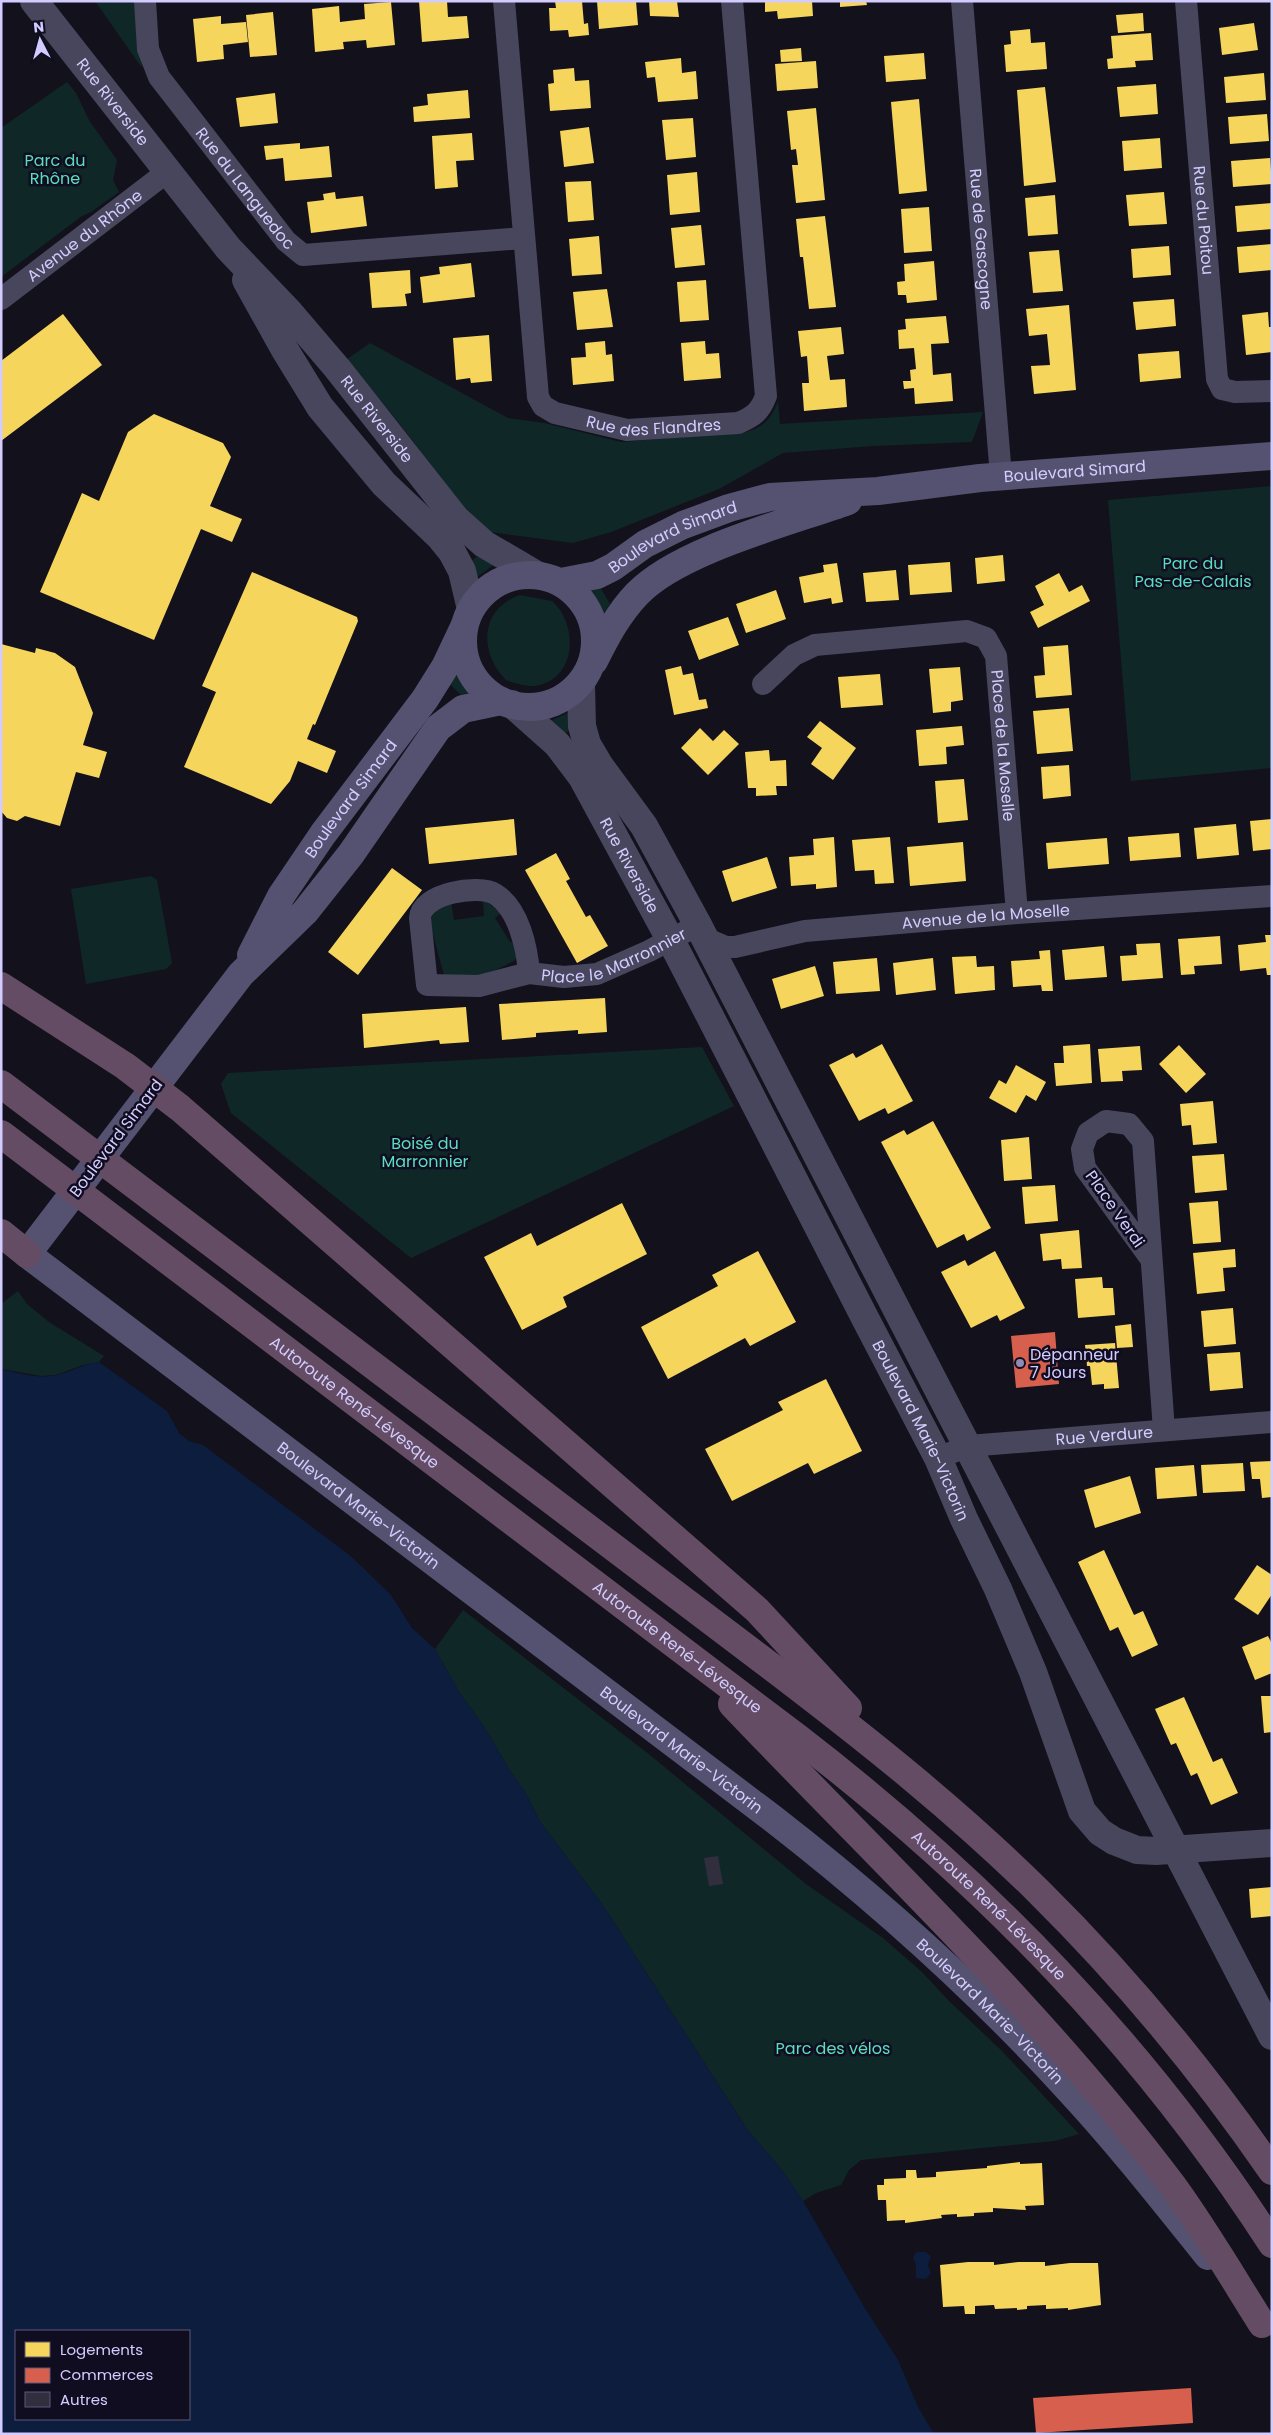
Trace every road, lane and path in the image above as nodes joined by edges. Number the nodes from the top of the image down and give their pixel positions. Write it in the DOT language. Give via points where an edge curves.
graph roads {
  1 [pos="34,1"];
  2 [pos="145,1"];
  3 [pos="504,1"];
  4 [pos="732,1"];
  5 [pos="962,1"];
  6 [pos="1186,1"];
  7 [pos="167,172"];
  8 [pos="523,238"];
  9 [pos="228,248"];
  10 [pos="1,299"];
  11 [pos="1272,391"];
  12 [pos="1272,456"];
  13 [pos="1001,476"];
  14 [pos="878,491"];
  15 [pos="549,579"];
  16 [pos="468,615"];
  17 [pos="586,676"];
  18 [pos="763,684"];
  19 [pos="506,702"];
  20 [pos="1272,896"];
  21 [pos="1017,913"];
  22 [pos="701,931"];
  23 [pos="670,940"];
  24 [pos="528,973"];
  25 [pos="242,974"];
  26 [pos="1,986"];
  27 [pos="760,1044"];
  28 [pos="725,1046"];
  29 [pos="1,1084"];
  30 [pos="154,1088"];
  31 [pos="1,1134"];
  32 [pos="1,1232"];
  33 [pos="27,1254"];
  34 [pos="1151,1259"];
  35 [pos="1272,1422"];
  36 [pos="1164,1430"];
  37 [pos="968,1446"];
  38 [pos="938,1458"];
  39 [pos="676,1645"];
  40 [pos="908,1773"];
  41 [pos="1272,1843"];
  42 [pos="1175,1849"];
  43 [pos="1272,2036"];
  44 [pos="1272,2171"];
  45 [pos="1272,2244"];
  46 [pos="1262,2324"];
  1 -- 7 [label="street, Rue Riverside"];
  2 -- 8 [label="street, Rue du Languedoc" via="148,49 159,77 286,240 302,256"];
  3 -- 8 [label="street, Rue des Flandres"];
  4 -- 8 [label="street, Rue des Flandres" via="765,380 766,396 761,408 752,417 738,422 627,430 555,413 543,406 538,397"];
  5 -- 13 [label="street, Rue de Gascogne"];
  6 -- 11 [label="street, Rue du Poitou" via="1217,379 1222,389 1234,392"];
  7 -- 9 [label="street, Rue Riverside"];
  7 -- 10 [label="street, Avenue du Rhône"];
  9 -- 15 [label="street, Rue Riverside" via="332,362 463,526 484,544"];
  9 -- 16 [label="street, Rue Riverside" via="320,408 370,468 452,552 462,571"];
  12 -- 13 [label="main road, Boulevard Simard"];
  13 -- 14 [label="main road, Boulevard Simard"];
  14 -- 15 [label="main road, Boulevard Simard" via="770,497 697,519 650,541 603,573 581,580"];
  14 -- 17 [label="main road, Boulevard Simard" via="722,546 657,578 625,608"];
  15 -- 16 [label="main road" via="513,576 497,580 482,590"];
  15 -- 17 [label="main road" via="579,598 590,619 594,644"];
  16 -- 19 [label="main road" via="464,644 471,670 484,690"];
  16 -- 25 [label="main road, Boulevard Simard" via="445,667 425,699 322,834 281,896"];
  17 -- 19 [label="main road" via="571,695 550,705 527,707"];
  17 -- 22 [label="street, Rue Riverside" via="582,726 587,744 639,818"];
  18 -- 21 [label="street, Place de la Moselle" via="794,655 815,645 967,630 986,638 996,656"];
  19 -- 23 [label="street, Rue Riverside" via="546,733 574,764"];
  19 -- 25 [label="main road, Boulevard Simard" via="463,709 438,728 374,823 305,912"];
  20 -- 21 [label="street, Avenue de la Moselle"];
  21 -- 22 [label="street, Avenue de la Moselle" via="805,931 731,948"];
  22 -- 23 [label="street, Place le Marronnier"];
  22 -- 27 [label="street, Rue Riverside"];
  23 -- 24 [label="street, Place le Marronnier" via="596,974 564,977"];
  23 -- 28 [label="street, Rue Riverside"];
  24 -- 24 [label="street, Place le Marronnier" via="528,952 522,932 497,895 484,890 438,896 422,909 420,918 427,985 479,986"];
  25 -- 30 [label="main road, Boulevard Simard"];
  26 -- 30 [label="highway"];
  27 -- 37 [label="street, Boulevard Marie-Victorin"];
  28 -- 38 [label="street, Boulevard Marie-Victorin"];
  29 -- 40 [label="highway"];
  30 -- 33 [label="main road, Boulevard Simard"];
  30 -- 40 [label="highway" via="757,1610"];
  31 -- 39 [label="highway, Autoroute René-Lévesque"];
  32 -- 33 [label="highway"];
  33 -- 46 [label="main road, Boulevard Marie-Victorin" via="772,1818 883,1909 956,1973 1072,2092"];
  34 -- 34 [label="street, Place Verdi" via="1143,1141 1129,1124 1106,1121 1088,1133 1082,1149 1085,1168"];
  34 -- 36 [label="street, Place Verdi"];
  35 -- 36 [label="street, Rue Verdure"];
  36 -- 37 [label="street, Rue Verdure"];
  37 -- 38 [label="street, Rue Verdure"];
  37 -- 42 [label="street, Boulevard Marie-Victorin"];
  38 -- 42 [label="street, Boulevard Marie-Victorin" via="1030,1665 1082,1811 1100,1832 1127,1848 1146,1851"];
  39 -- 45 [label="highway, Autoroute René-Lévesque" via="886,1807 1016,1927 1093,2008 1143,2067 1217,2163"];
  39 -- 46 [label="highway" via="840,1818 969,1947 1066,2055 1173,2187"];
  40 -- 44 [label="highway" via="1026,1879 1108,1965 1192,2063"];
  41 -- 42 [label="street"];
  42 -- 43 [label="street, Boulevard Marie-Victorin"];
}
